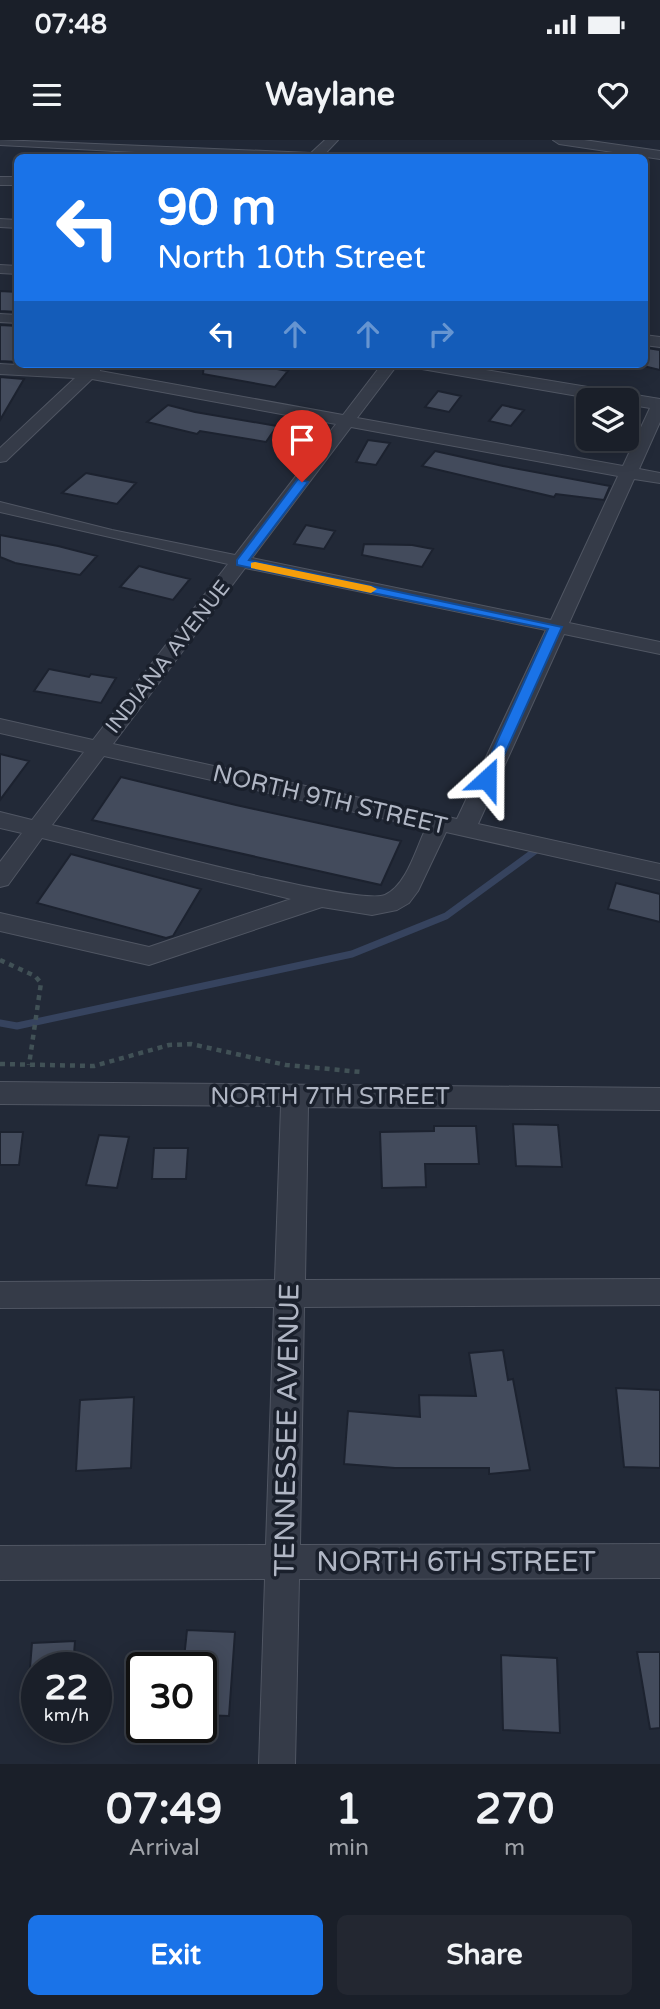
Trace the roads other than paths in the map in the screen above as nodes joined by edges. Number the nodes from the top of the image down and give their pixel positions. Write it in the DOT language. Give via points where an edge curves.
graph roads {
  1 [pos="332,140"];
  2 [pos="0,141"];
  3 [pos="558,142"];
  4 [pos="83,143"];
  5 [pos="264,154"];
  6 [pos="317,154"];
  7 [pos="645,154"];
  8 [pos="387,368"];
  9 [pos="445,368"];
  10 [pos="0,369"];
  11 [pos="94,369"];
  12 [pos="660,405"];
  13 [pos="348,422"];
  14 [pos="0,457"];
  15 [pos="627,472"];
  16 [pos="660,478"];
  17 [pos="0,507"];
  18 [pos="241,562"];
  19 [pos="556,627"];
  20 [pos="660,648"];
  21 [pos="0,726"];
  22 [pos="98,748"];
  23 [pos="0,820"];
  24 [pos="439,824"];
  25 [pos="37,829"];
  26 [pos="464,830"];
  27 [pos="660,872"];
  28 [pos="0,879"];
  29 [pos="321,898"];
  30 [pos="0,922"];
  31 [pos="0,1093"];
  32 [pos="295,1095"];
  33 [pos="660,1099"];
  34 [pos="660,1292"];
  35 [pos="290,1294"];
  36 [pos="0,1296"];
  37 [pos="660,1561"];
  38 [pos="284,1562"];
  39 [pos="0,1563"];
  40 [pos="277,1764"];
  1 -- 6 [label="street"];
  2 -- 4 [label="street"];
  3 -- 7 [label="street"];
  4 -- 5 [label="street"];
  8 -- 13 [label="street, INDIANA AVENUE"];
  9 -- 12 [label="street"];
  10 -- 11 [label="street"];
  11 -- 13 [label="street"];
  11 -- 14 [label="street"];
  12 -- 15 [label="street"];
  13 -- 15 [label="street"];
  13 -- 18 [label="street, INDIANA AVENUE"];
  15 -- 16 [label="street"];
  15 -- 19 [label="street"];
  17 -- 18 [label="street"];
  18 -- 19 [label="street"];
  18 -- 22 [label="street, INDIANA AVENUE"];
  19 -- 20 [label="street"];
  19 -- 26 [label="street"];
  21 -- 22 [label="street, NORTH 9TH STREET"];
  22 -- 24 [label="street, NORTH 9TH STREET"];
  22 -- 25 [label="street, INDIANA AVENUE"];
  23 -- 25 [label="street"];
  24 -- 26 [label="street, NORTH 9TH STREET"];
  24 -- 29 [label="street" via="405,895 384,907 361,909"];
  25 -- 28 [label="street, INDIANA AVENUE"];
  25 -- 29 [label="street"];
  26 -- 27 [label="street, NORTH 9TH STREET"];
  29 -- 30 [label="street" via="149,956"];
  31 -- 32 [label="street, NORTH 7TH STREET"];
  32 -- 33 [label="street, NORTH 7TH STREET"];
  32 -- 35 [label="street, TENNESSEE AVENUE"];
  34 -- 35 [label="street"];
  35 -- 36 [label="street"];
  35 -- 38 [label="street, TENNESSEE AVENUE"];
  37 -- 38 [label="street, NORTH 6TH STREET"];
  38 -- 39 [label="street, NORTH 6TH STREET"];
  38 -- 40 [label="street, TENNESSEE AVENUE"];
}
